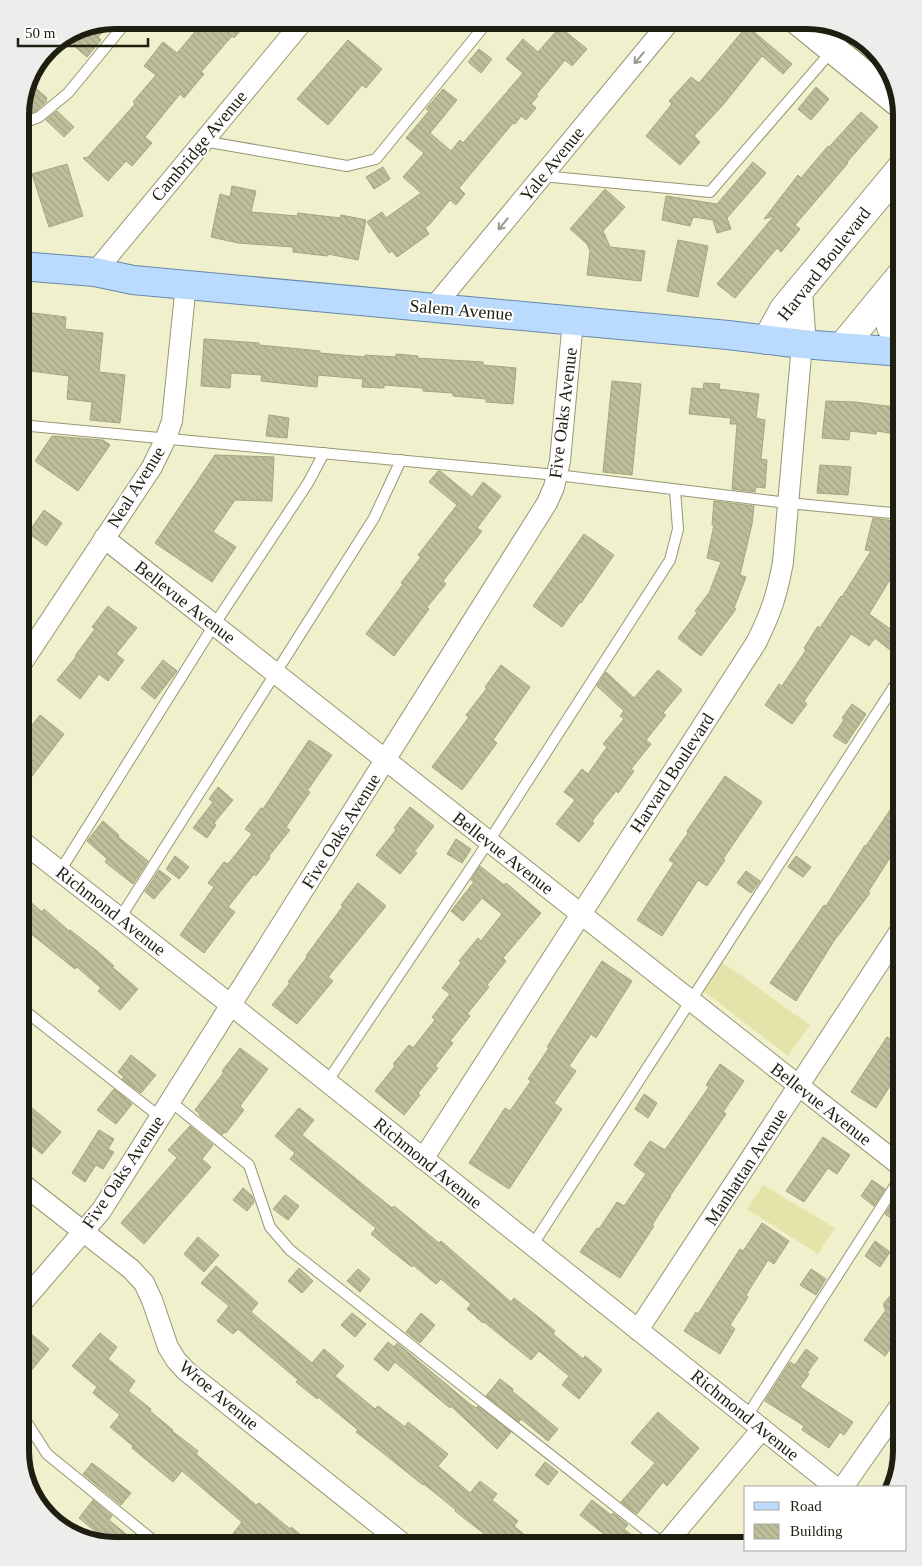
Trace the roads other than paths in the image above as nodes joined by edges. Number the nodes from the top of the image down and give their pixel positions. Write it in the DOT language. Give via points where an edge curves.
graph roads {
  1 [pos="120,29"];
  2 [pos="296,29"];
  3 [pos="482,29"];
  4 [pos="663,29"];
  5 [pos="817,29"];
  6 [pos="841,41"];
  7 [pos="890,94"];
  8 [pos="29,121"];
  9 [pos="203,141"];
  10 [pos="542,176"];
  11 [pos="893,179"];
  12 [pos="29,267"];
  13 [pos="95,272"];
  14 [pos="186,284"];
  15 [pos="893,285"];
  16 [pos="798,292"];
  17 [pos="893,298"];
  18 [pos="433,308"];
  19 [pos="573,320"];
  20 [pos="893,330"];
  21 [pos="767,340"];
  22 [pos="802,344"];
  23 [pos="842,347"];
  24 [pos="893,351"];
  25 [pos="29,426"];
  26 [pos="166,438"];
  27 [pos="324,453"];
  28 [pos="401,460"];
  29 [pos="557,475"];
  30 [pos="674,490"];
  31 [pos="788,503"];
  32 [pos="893,513"];
  33 [pos="104,538"];
  34 [pos="214,625"];
  35 [pos="29,652"];
  36 [pos="275,673"];
  37 [pos="893,688"];
  38 [pos="386,760"];
  39 [pos="488,841"];
  40 [pos="29,847"];
  41 [pos="60,871"];
  42 [pos="581,914"];
  43 [pos="120,918"];
  44 [pos="893,942"];
  45 [pos="691,1002"];
  46 [pos="231,1005"];
  47 [pos="29,1013"];
  48 [pos="326,1082"];
  49 [pos="799,1087"];
  50 [pos="165,1109"];
  51 [pos="423,1159"];
  52 [pos="893,1161"];
  53 [pos="29,1189"];
  54 [pos="893,1191"];
  55 [pos="84,1231"];
  56 [pos="532,1246"];
  57 [pos="29,1295"];
  58 [pos="638,1330"];
  59 [pos="893,1416"];
  60 [pos="754,1422"];
  61 [pos="29,1426"];
  62 [pos="834,1486"];
  63 [pos="845,1486"];
  64 [pos="149,1537"];
  65 [pos="395,1537"];
  66 [pos="653,1537"];
  67 [pos="671,1537"];
  1 -- 8 [label="lane" via="68,92 39,117"];
  2 -- 9 [label="street, Cambridge Avenue"];
  3 -- 9 [label="lane" via="376,159 348,166"];
  4 -- 10 [label="street, Yale Avenue, one-way"];
  5 -- 6 [label="street"];
  6 -- 7 [label="street"];
  6 -- 10 [label="lane" via="710,192"];
  9 -- 13 [label="street, Cambridge Avenue"];
  10 -- 18 [label="street, Yale Avenue, one-way"];
  11 -- 16 [label="street, Harvard Boulevard"];
  12 -- 13 [label="main road, Salem Avenue"];
  13 -- 14 [label="main road, Salem Avenue" via="133,280"];
  14 -- 18 [label="main road, Salem Avenue"];
  14 -- 26 [label="street, Neal Avenue" via="174,406"];
  15 -- 23 [label="street"];
  16 -- 21 [label="street, Harvard Boulevard" via="784,309"];
  16 -- 22 [label="street"];
  17 -- 20 [label="street"];
  18 -- 19 [label="main road, Salem Avenue"];
  19 -- 21 [label="main road, Salem Avenue"];
  19 -- 29 [label="street, Five Oaks Avenue"];
  21 -- 22 [label="main road, Salem Avenue"];
  22 -- 23 [label="main road, Salem Avenue"];
  22 -- 31 [label="street, Harvard Boulevard"];
  23 -- 24 [label="main road, Salem Avenue"];
  25 -- 26 [label="lane"];
  26 -- 27 [label="lane"];
  26 -- 33 [label="street, Neal Avenue" via="152,467"];
  27 -- 28 [label="lane"];
  27 -- 34 [label="lane" via="308,483"];
  28 -- 29 [label="lane"];
  28 -- 36 [label="lane" via="374,518"];
  29 -- 30 [label="lane"];
  29 -- 38 [label="street, Five Oaks Avenue" via="547,503 518,552"];
  30 -- 31 [label="lane"];
  30 -- 39 [label="lane" via="678,529 670,560"];
  31 -- 32 [label="lane"];
  31 -- 42 [label="street, Harvard Boulevard" via="783,562 770,616 756,643"];
  33 -- 34 [label="street, Bellevue Avenue"];
  33 -- 35 [label="street, Neal Avenue"];
  34 -- 36 [label="street, Bellevue Avenue"];
  34 -- 41 [label="lane"];
  36 -- 38 [label="street, Bellevue Avenue"];
  36 -- 43 [label="lane"];
  37 -- 45 [label="lane"];
  38 -- 39 [label="street, Bellevue Avenue"];
  38 -- 46 [label="street, Five Oaks Avenue"];
  39 -- 42 [label="street, Bellevue Avenue"];
  39 -- 48 [label="lane"];
  40 -- 41 [label="street, Richmond Avenue"];
  41 -- 43 [label="street, Richmond Avenue"];
  42 -- 45 [label="street, Bellevue Avenue"];
  42 -- 51 [label="street, Harvard Boulevard"];
  43 -- 46 [label="street, Richmond Avenue"];
  44 -- 49 [label="street, Manhattan Avenue"];
  45 -- 49 [label="street, Bellevue Avenue"];
  45 -- 56 [label="lane"];
  46 -- 48 [label="street, Richmond Avenue"];
  46 -- 50 [label="street, Five Oaks Avenue"];
  47 -- 50 [label="lane"];
  48 -- 51 [label="street, Richmond Avenue"];
  49 -- 52 [label="street, Bellevue Avenue"];
  49 -- 58 [label="street, Manhattan Avenue"];
  50 -- 55 [label="street, Five Oaks Avenue" via="101,1211"];
  50 -- 66 [label="lane" via="250,1166 270,1227 290,1250"];
  51 -- 56 [label="street, Richmond Avenue"];
  53 -- 55 [label="street, Wroe Avenue"];
  54 -- 60 [label="lane"];
  55 -- 57 [label="street, Five Oaks Avenue"];
  55 -- 65 [label="street, Wroe Avenue" via="132,1269 144,1283 168,1347 186,1371"];
  56 -- 58 [label="street, Richmond Avenue"];
  58 -- 60 [label="street, Richmond Avenue"];
  59 -- 63 [label="street"];
  60 -- 62 [label="street, Richmond Avenue"];
  60 -- 67 [label="street"];
  61 -- 64 [label="lane" via="47,1454"];
}
